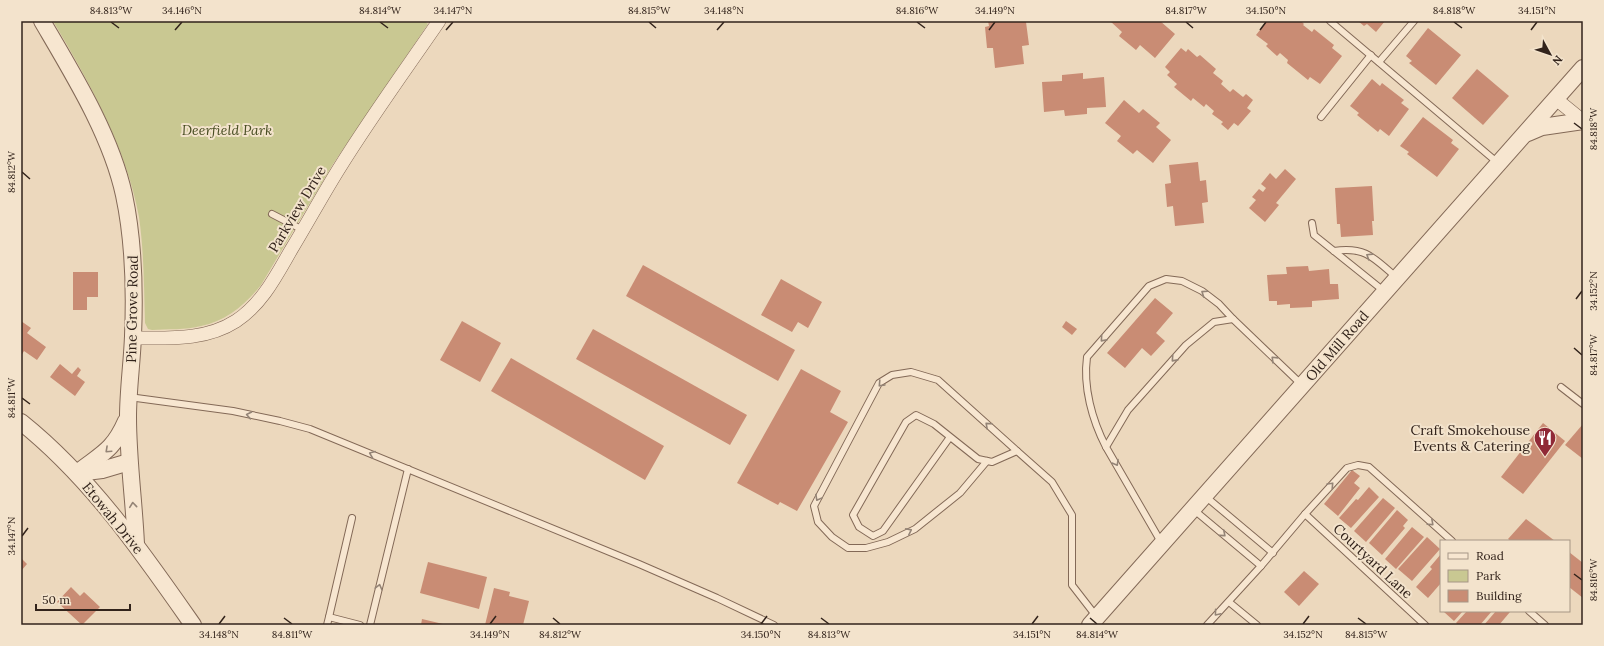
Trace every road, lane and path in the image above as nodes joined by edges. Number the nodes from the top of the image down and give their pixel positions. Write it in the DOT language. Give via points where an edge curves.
graph roads {
  1 [pos="42,21"];
  2 [pos="438,21"];
  3 [pos="1330,21"];
  4 [pos="1414,21"];
  5 [pos="1371,55"];
  6 [pos="1379,62"];
  7 [pos="1583,68"];
  8 [pos="1556,99"];
  9 [pos="1321,116"];
  10 [pos="1583,121"];
  11 [pos="1525,135"];
  12 [pos="1499,164"];
  13 [pos="272,214"];
  14 [pos="1312,222"];
  15 [pos="303,230"];
  16 [pos="1334,251"];
  17 [pos="1397,278"];
  18 [pos="1384,292"];
  19 [pos="1233,319"];
  20 [pos="133,338"];
  21 [pos="1302,386"];
  22 [pos="1561,387"];
  23 [pos="128,397"];
  24 [pos="1583,404"];
  25 [pos="128,417"];
  26 [pos="21,422"];
  27 [pos="950,437"];
  28 [pos="1106,447"];
  29 [pos="1017,451"];
  30 [pos="987,461"];
  31 [pos="129,462"];
  32 [pos="408,469"];
  33 [pos="77,473"];
  34 [pos="1204,496"];
  35 [pos="1193,509"];
  36 [pos="1305,514"];
  37 [pos="352,518"];
  38 [pos="1451,540"];
  39 [pos="136,544"];
  40 [pos="1162,544"];
  41 [pos="1273,553"];
  42 [pos="1261,566"];
  43 [pos="1229,602"];
  44 [pos="1530,612"];
  45 [pos="329,617"];
  46 [pos="1094,621"];
  47 [pos="193,625"];
  48 [pos="326,625"];
  49 [pos="360,625"];
  50 [pos="370,625"];
  51 [pos="774,625"];
  52 [pos="1207,625"];
  53 [pos="1257,625"];
  54 [pos="1425,625"];
  55 [pos="1545,625"];
  1 -- 20 [label="street, Pine Grove Road" via="91,108 111,154 124,194 134,265"];
  2 -- 15 [label="street, Parkview Drive" via="341,166"];
  3 -- 5 [label="lane"];
  4 -- 6 [label="lane"];
  5 -- 6 [label="lane"];
  5 -- 9 [label="lane"];
  6 -- 12 [label="lane"];
  7 -- 8 [label="street, Old Mill Road"];
  8 -- 10 [label="street"];
  8 -- 11 [label="street, Old Mill Road"];
  10 -- 11 [label="street" via="1542,126"];
  11 -- 12 [label="street, Old Mill Road"];
  12 -- 17 [label="street, Old Mill Road"];
  13 -- 15 [label="lane"];
  14 -- 16 [label="lane" via="1314,235"];
  15 -- 20 [label="street, Parkview Drive" via="262,296 247,312 225,328 191,336"];
  17 -- 16 [label="lane, one-way" via="1363,252"];
  16 -- 18 [label="lane"];
  17 -- 18 [label="street, Old Mill Road"];
  18 -- 21 [label="street, Old Mill Road"];
  21 -- 19 [label="lane, one-way"];
  19 -- 28 [label="lane, one-way" via="1214,322 1186,345 1128,410"];
  19 -- 28 [label="lane, one-way" via="1202,291 1182,281 1166,278 1149,286 1087,357 1085,373 1088,395"];
  20 -- 23 [label="street, Pine Grove Road"];
  21 -- 34 [label="street, Old Mill Road"];
  22 -- 24 [label="lane"];
  23 -- 25 [label="street, Pine Grove Road"];
  32 -- 23 [label="lane, one-way" via="324,434 287,423 233,411"];
  25 -- 31 [label="street, Pine Grove Road"];
  25 -- 33 [label="street, one-way" via="107,452"];
  26 -- 33 [label="street, Etowah Drive"];
  27 -- 27 [label="lane" via="934,424 916,415 906,422 853,515 859,527 873,536 883,531"];
  27 -- 30 [label="lane" via="978,459"];
  28 -- 40 [label="lane, one-way"];
  29 -- 30 [label="lane" via="992,462"];
  29 -- 30 [label="lane, one-way" via="938,380 911,372 892,375 879,383 814,506 818,522 832,537 848,548 866,548 888,542 915,529 960,493"];
  29 -- 46 [label="lane" via="1052,482 1072,515 1072,585"];
  31 -- 33 [label="street" via="102,470"];
  39 -- 31 [label="street, Pine Grove Road, one-way"];
  50 -- 32 [label="lane, one-way"];
  32 -- 51 [label="lane" via="639,564"];
  33 -- 39 [label="street, Etowah Drive"];
  34 -- 35 [label="street, Old Mill Road"];
  34 -- 41 [label="lane"];
  35 -- 40 [label="street, Old Mill Road"];
  35 -- 42 [label="lane, one-way"];
  36 -- 38 [label="lane, one-way" via="1347,468 1358,465 1369,467"];
  36 -- 41 [label="lane"];
  36 -- 54 [label="lane, Courtyard Lane"];
  37 -- 45 [label="lane"];
  39 -- 47 [label="street, Etowah Drive"];
  40 -- 46 [label="street, Old Mill Road"];
  41 -- 42 [label="lane"];
  42 -- 43 [label="lane"];
  43 -- 52 [label="lane, one-way"];
  43 -- 53 [label="lane"];
  44 -- 55 [label="lane"];
  45 -- 48 [label="lane"];
  45 -- 49 [label="lane"];
}
